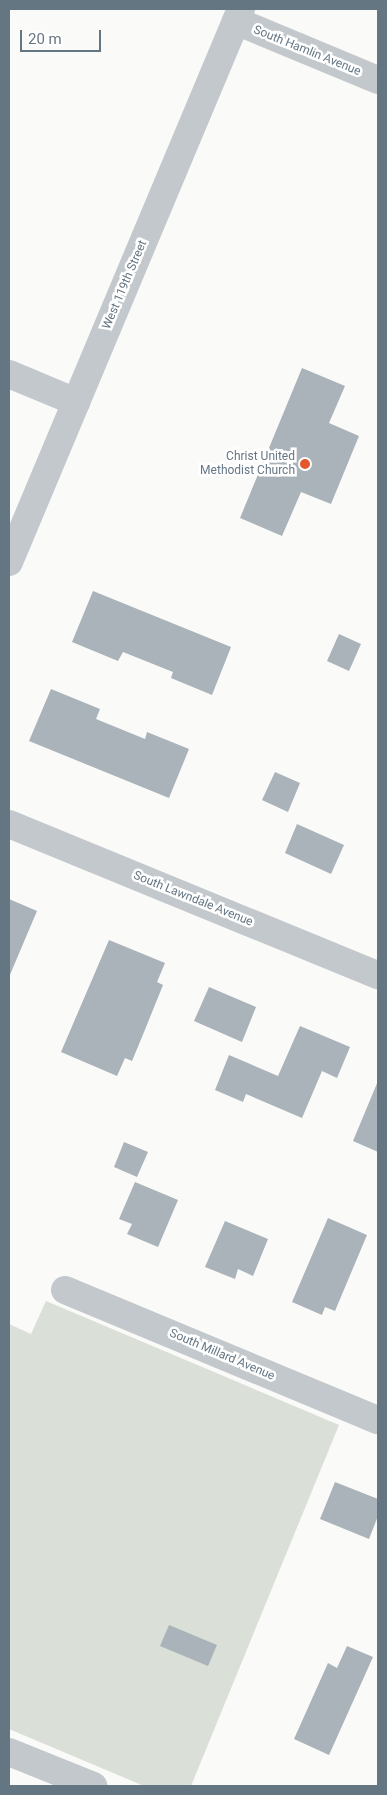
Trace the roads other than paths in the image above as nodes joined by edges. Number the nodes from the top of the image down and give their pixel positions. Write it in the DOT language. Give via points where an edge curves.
graph roads {
  1 [pos="238,15"];
  2 [pos="378,80"];
  3 [pos="9,374"];
  4 [pos="76,402"];
  5 [pos="9,562"];
  6 [pos="9,824"];
  7 [pos="378,975"];
  8 [pos="65,1290"];
  9 [pos="378,1420"];
  10 [pos="9,1752"];
  11 [pos="93,1786"];
  1 -- 2 [label="street, South Hamlin Avenue"];
  1 -- 4 [label="street, West 119th Street"];
  3 -- 4 [label="street"];
  4 -- 5 [label="street, West 119th Street"];
  6 -- 7 [label="street, South Lawndale Avenue"];
  8 -- 9 [label="street, South Millard Avenue"];
  10 -- 11 [label="street"];
}
